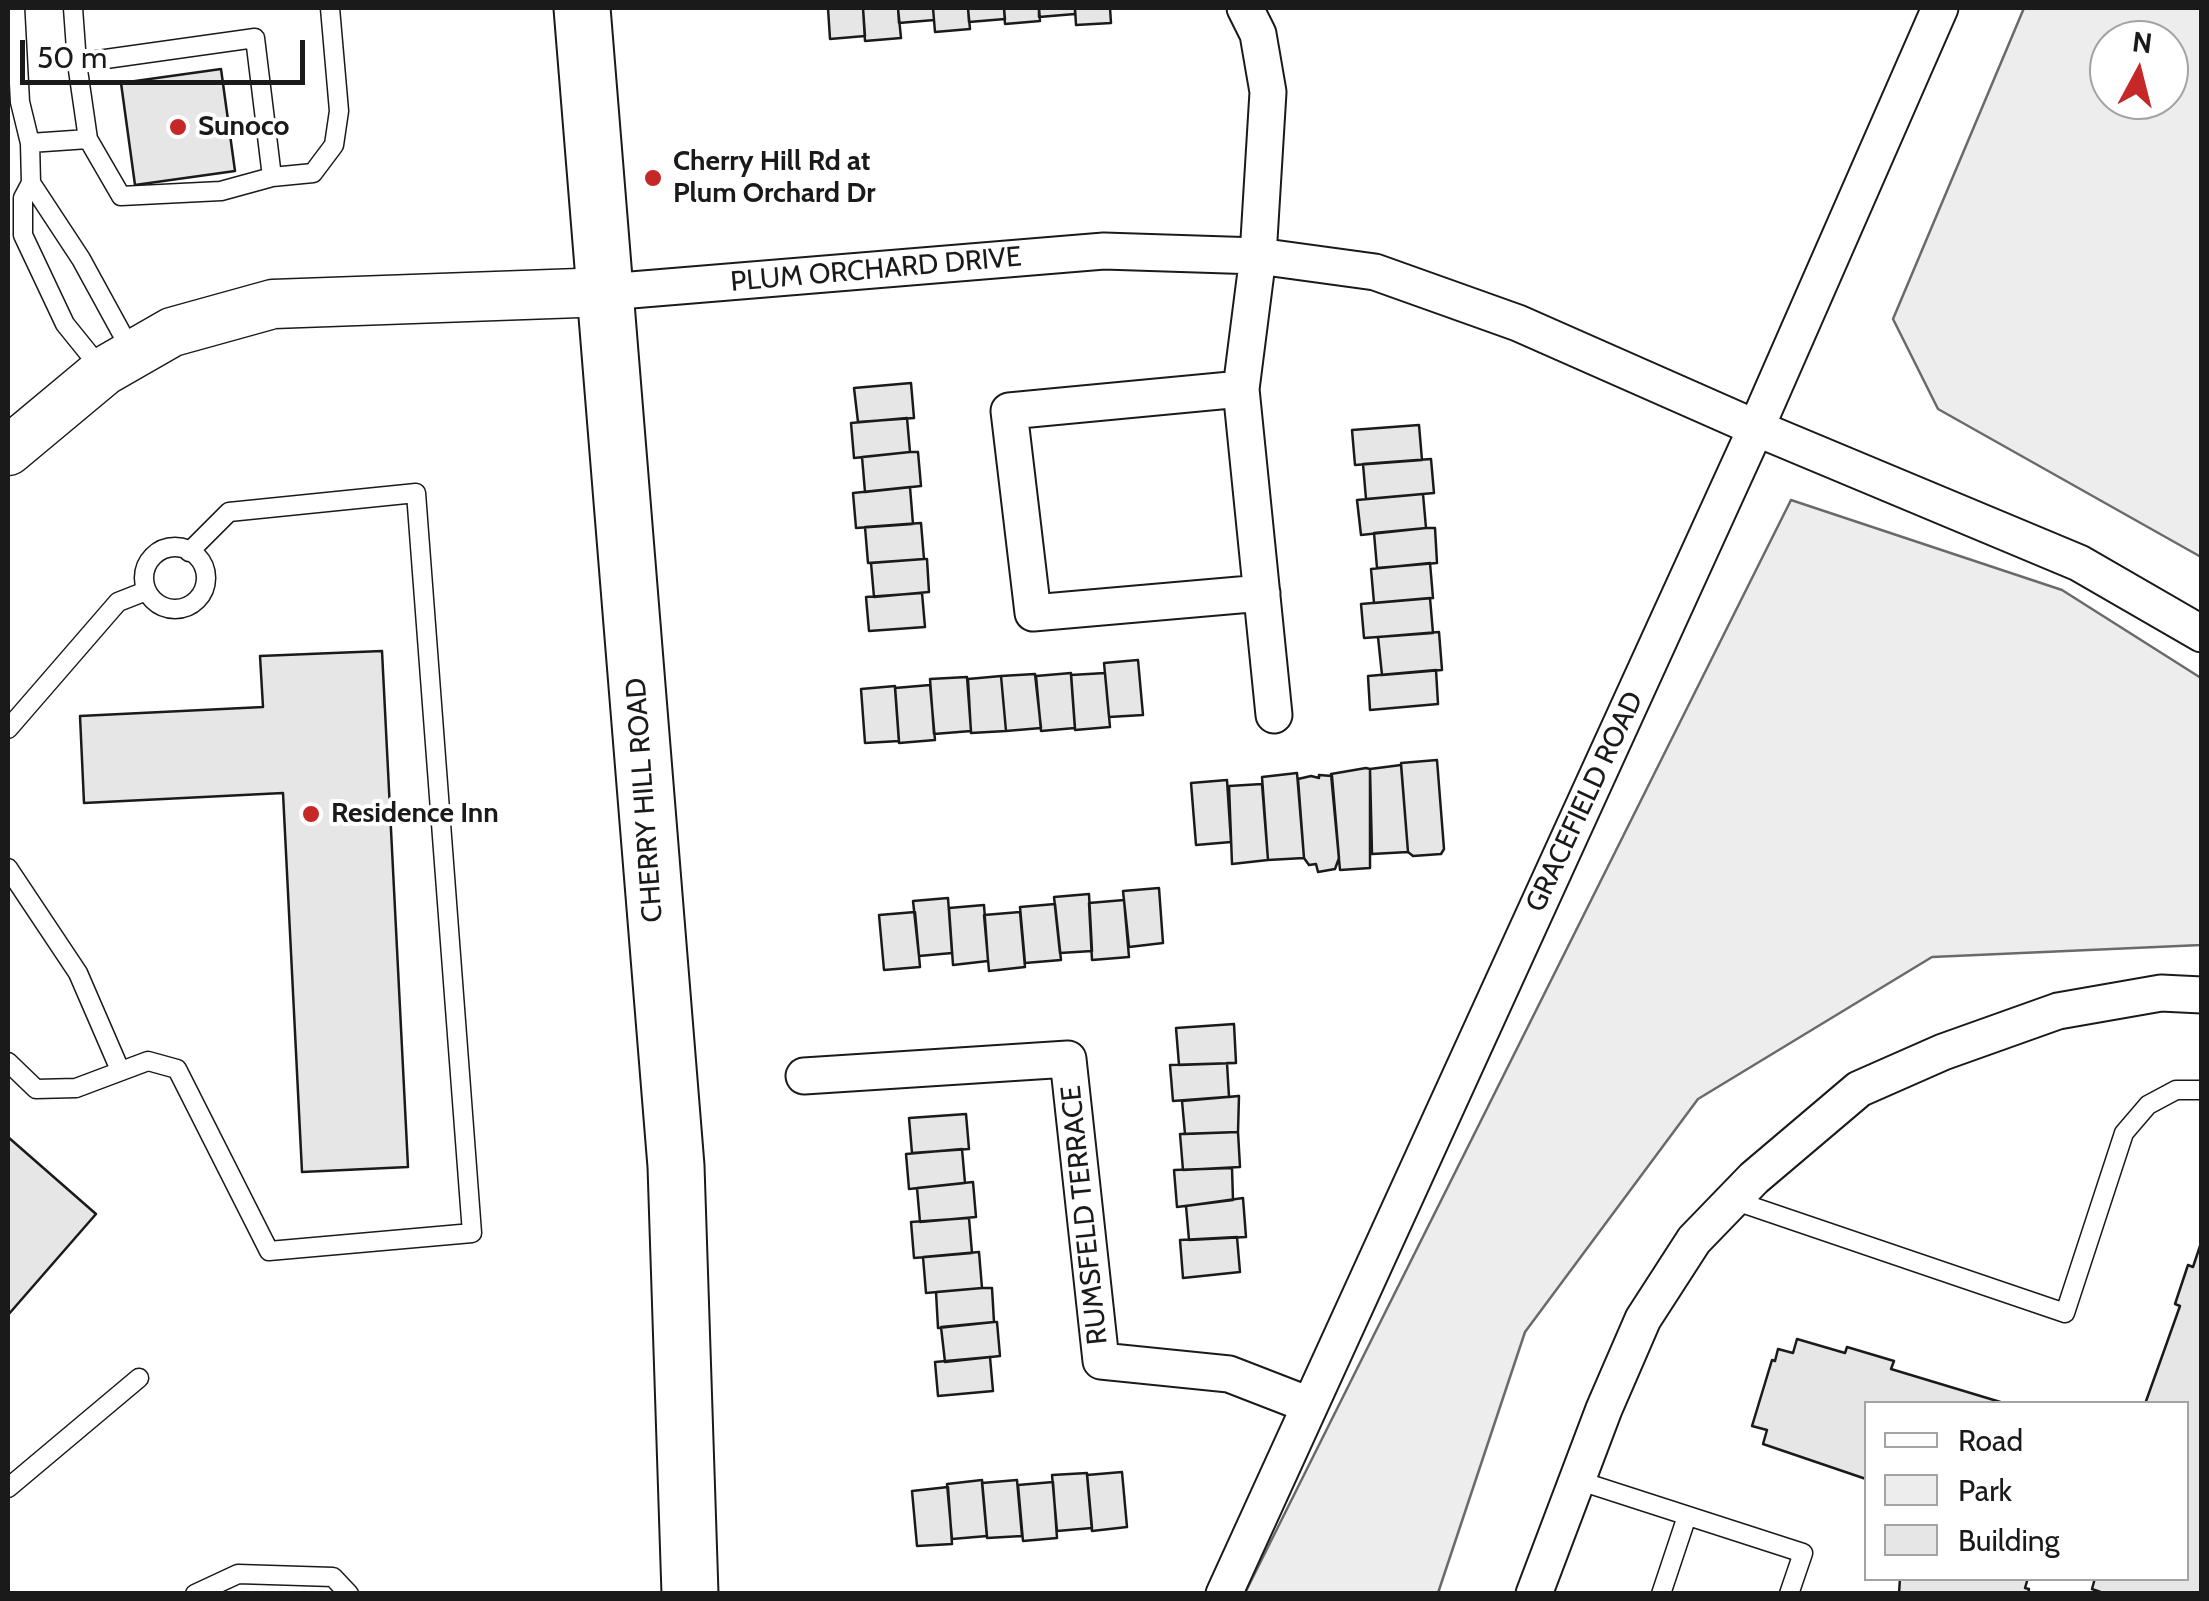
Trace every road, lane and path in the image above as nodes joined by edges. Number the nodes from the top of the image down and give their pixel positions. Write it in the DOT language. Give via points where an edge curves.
graph roads {
  1 [pos="15,8"];
  2 [pos="73,8"];
  3 [pos="330,8"];
  4 [pos="582,8"];
  5 [pos="1245,8"];
  6 [pos="1940,8"];
  7 [pos="77,63"];
  8 [pos="88,139"];
  9 [pos="30,143"];
  10 [pos="272,177"];
  11 [pos="31,183"];
  12 [pos="15,239"];
  13 [pos="1258,256"];
  14 [pos="607,292"];
  15 [pos="118,362"];
  16 [pos="1241,389"];
  17 [pos="1756,428"];
  18 [pos="8,451"];
  19 [pos="189,552"];
  20 [pos="146,590"];
  21 [pos="1262,593"];
  22 [pos="2202,634"];
  23 [pos="1274,715"];
  24 [pos="8,729"];
  25 [pos="8,868"];
  26 [pos="2202,995"];
  27 [pos="8,1062"];
  28 [pos="120,1070"];
  29 [pos="804,1076"];
  30 [pos="2202,1090"];
  31 [pos="1733,1200"];
  32 [pos="138,1378"];
  33 [pos="1309,1404"];
  34 [pos="1577,1480"];
  35 [pos="8,1488"];
  36 [pos="1687,1516"];
  37 [pos="195,1594"];
  38 [pos="349,1594"];
  39 [pos="690,1594"];
  40 [pos="1224,1594"];
  41 [pos="1534,1594"];
  42 [pos="1661,1594"];
  43 [pos="1790,1594"];
  1 -- 9 [label="lane" via="20,102"];
  2 -- 7 [label="lane"];
  3 -- 10 [label="lane" via="339,111 334,144 314,173"];
  4 -- 14 [label="main road, CHERRY HILL ROAD"];
  5 -- 13 [label="street" via="1258,34 1268,92"];
  6 -- 17 [label="street, GRACEFIELD ROAD"];
  7 -- 8 [label="lane"];
  7 -- 10 [label="lane" via="255,38"];
  8 -- 9 [label="lane"];
  8 -- 10 [label="lane" via="121,196 220,191"];
  9 -- 11 [label="lane"];
  11 -- 12 [label="lane"];
  11 -- 15 [label="lane" via="80,259"];
  12 -- 15 [label="lane" via="65,324"];
  13 -- 14 [label="street, PLUM ORCHARD DRIVE" via="1104,250"];
  13 -- 16 [label="street"];
  13 -- 17 [label="street, PLUM ORCHARD DRIVE" via="1376,272 1518,323"];
  14 -- 15 [label="street, PLUM ORCHARD DRIVE" via="273,304 172,332"];
  14 -- 39 [label="main road, CHERRY HILL ROAD" via="676,1166"];
  15 -- 18 [label="street, PLUM ORCHARD DRIVE"];
  16 -- 21 [label="street"];
  16 -- 21 [label="street" via="1009,412 1033,612"];
  17 -- 22 [label="street, PLUM ORCHARD DRIVE" via="2079,563"];
  17 -- 33 [label="street, GRACEFIELD ROAD"];
  19 -- 20 [label="lane" via="158,551 145,569"];
  19 -- 20 [label="lane" via="207,578 200,598 182,610 160,606"];
  19 -- 28 [label="lane" via="229,512 416,493 472,1234 269,1251 177,1069 148,1061"];
  20 -- 24 [label="lane" via="118,602"];
  21 -- 23 [label="street"];
  25 -- 28 [label="lane" via="78,973"];
  26 -- 31 [label="street" via="2161,993 2058,1011 1859,1088"];
  27 -- 28 [label="lane" via="36,1089 76,1088"];
  29 -- 33 [label="street, RUMSFELD TERRACE" via="1068,1059 1100,1361 1228,1374"];
  30 -- 31 [label="lane" via="2176,1090 2148,1105 2124,1132 2064,1312"];
  31 -- 34 [label="street" via="1694,1240 1642,1319"];
  32 -- 35 [label="lane"];
  33 -- 40 [label="street, GRACEFIELD ROAD"];
  34 -- 36 [label="lane"];
  34 -- 41 [label="street"];
  36 -- 42 [label="lane"];
  36 -- 43 [label="lane" via="1803,1554"];
  37 -- 38 [label="lane" via="238,1574 333,1577"];
}
